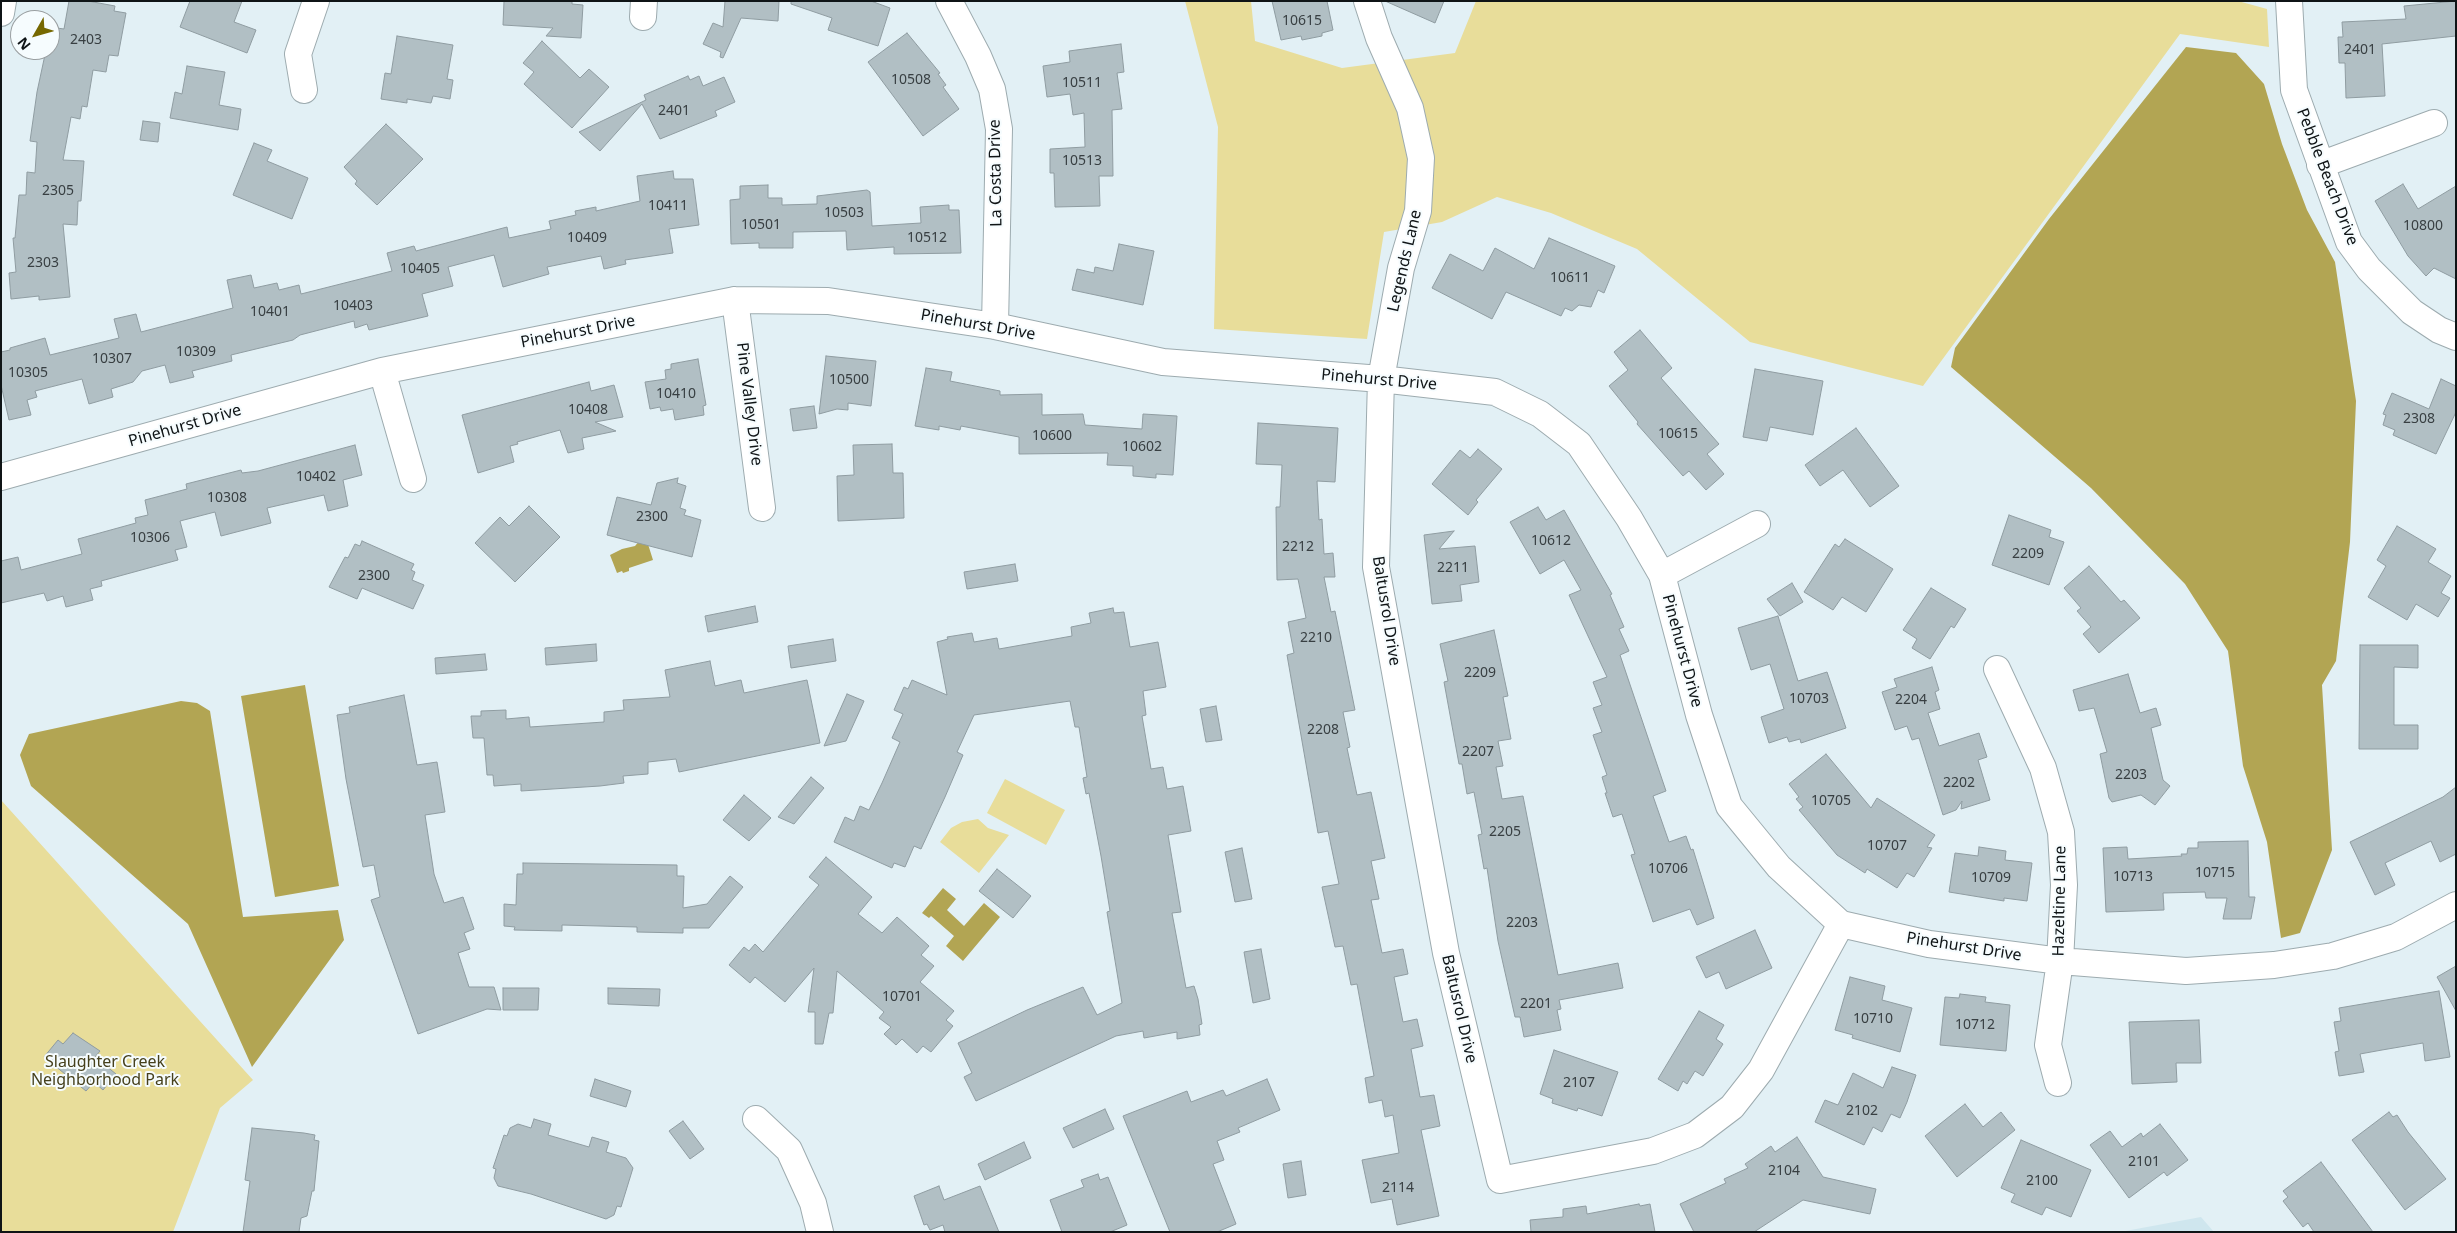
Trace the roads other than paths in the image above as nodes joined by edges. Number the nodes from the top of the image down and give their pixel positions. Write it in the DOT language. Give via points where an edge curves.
graph roads {
  1 [pos="4,1"];
  2 [pos="316,1"];
  3 [pos="949,1"];
  4 [pos="1367,1"];
  5 [pos="2289,1"];
  6 [pos="1,13"];
  7 [pos="304,90"];
  8 [pos="2434,123"];
  9 [pos="2320,165"];
  10 [pos="735,300"];
  11 [pos="995,326"];
  12 [pos="2456,337"];
  13 [pos="382,371"];
  14 [pos="1381,379"];
  15 [pos="1,477"];
  16 [pos="413,479"];
  17 [pos="762,508"];
  18 [pos="1756,524"];
  19 [pos="1662,576"];
  20 [pos="1996,669"];
  21 [pos="2456,905"];
  22 [pos="1842,924"];
  23 [pos="2060,961"];
  24 [pos="2058,1083"];
  25 [pos="756,1119"];
  26 [pos="820,1232"];
  1 -- 6 [label="street"];
  2 -- 7 [label="street" via="298,54"];
  3 -- 11 [label="street, La Costa Drive" via="992,88 999,129"];
  4 -- 14 [label="street, Legends Lane" via="1379,38 1410,108 1421,158 1418,210 1401,268"];
  5 -- 9 [label="street, Pebble Beach Drive" via="2294,90"];
  8 -- 9 [label="street"];
  9 -- 12 [label="street, Pebble Beach Drive" via="2349,242 2369,269 2412,312"];
  10 -- 11 [label="street, Pinehurst Drive" via="828,301"];
  10 -- 13 [label="street, Pinehurst Drive"];
  10 -- 17 [label="street, Pine Valley Drive"];
  11 -- 14 [label="street, Pinehurst Drive" via="1163,362"];
  13 -- 15 [label="street, Pinehurst Drive"];
  13 -- 16 [label="street"];
  14 -- 19 [label="street, Pinehurst Drive" via="1495,392 1540,414 1579,444 1629,518"];
  14 -- 22 [label="street, Baltusrol Drive" via="1376,567 1446,953 1500,1180 1653,1151 1695,1135 1732,1107 1761,1070"];
  18 -- 19 [label="street"];
  19 -- 22 [label="street, Pinehurst Drive" via="1699,715 1730,806 1779,867"];
  20 -- 23 [label="street, Hazeltine Lane" via="2043,768 2061,832 2064,885"];
  21 -- 23 [label="street, Pinehurst Drive" via="2396,936 2333,956 2274,965 2186,971"];
  22 -- 23 [label="street, Pinehurst Drive" via="1929,944"];
  23 -- 24 [label="street, Hazeltine Lane" via="2048,1045"];
  25 -- 26 [label="street" via="789,1150 813,1203"];
}
